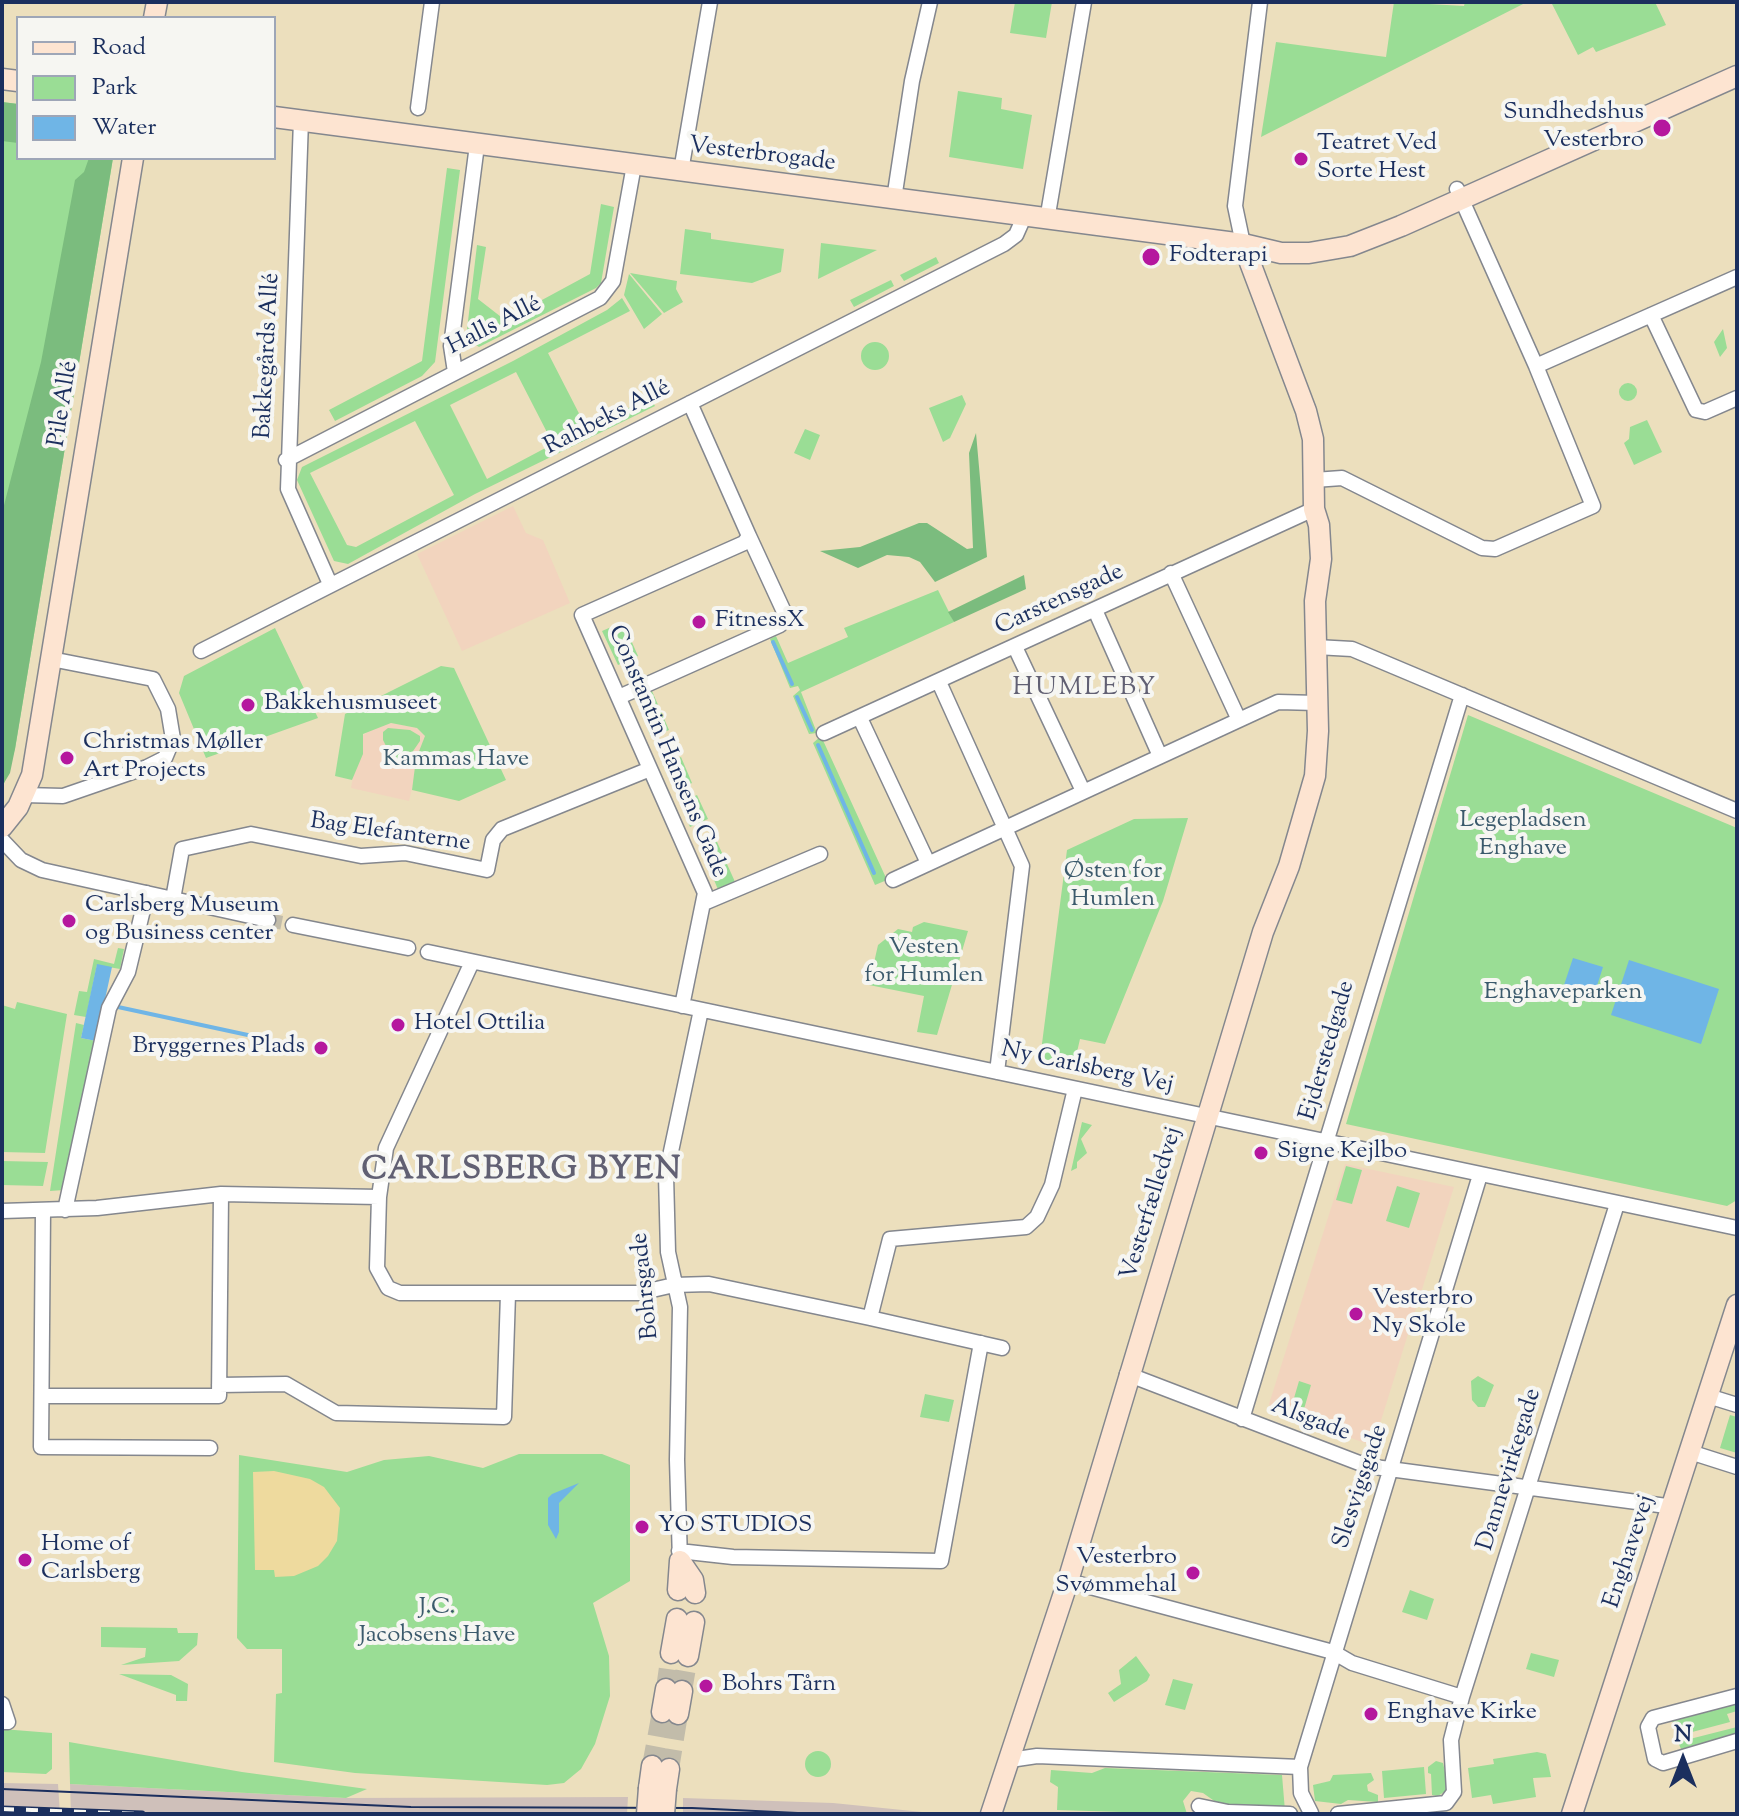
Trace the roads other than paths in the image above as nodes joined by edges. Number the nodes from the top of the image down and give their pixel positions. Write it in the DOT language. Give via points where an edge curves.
graph roads {
  1 [pos="432,2"];
  2 [pos="710,2"];
  3 [pos="930,2"];
  4 [pos="1084,2"];
  5 [pos="1260,2"];
  6 [pos="1737,66"];
  7 [pos="1737,76"];
  8 [pos="418,108"];
  9 [pos="276,117"];
  10 [pos="301,120"];
  11 [pos="477,145"];
  12 [pos="133,160"];
  13 [pos="634,165"];
  14 [pos="681,171"];
  15 [pos="1460,195"];
  16 [pos="894,199"];
  17 [pos="1024,217"];
  18 [pos="1047,220"];
  19 [pos="1243,244"];
  20 [pos="1737,277"];
  21 [pos="1651,315"];
  22 [pos="1536,366"];
  23 [pos="455,372"];
  24 [pos="1737,398"];
  25 [pos="690,403"];
  26 [pos="286,460"];
  27 [pos="1314,480"];
  28 [pos="1314,509"];
  29 [pos="749,536"];
  30 [pos="1171,573"];
  31 [pos="330,584"];
  32 [pos="1095,610"];
  33 [pos="1015,647"];
  34 [pos="1316,647"];
  35 [pos="201,651"];
  36 [pos="51,659"];
  37 [pos="939,682"];
  38 [pos="1462,695"];
  39 [pos="619,697"];
  40 [pos="1317,703"];
  41 [pos="860,718"];
  42 [pos="1239,720"];
  43 [pos="824,733"];
  44 [pos="1160,756"];
  45 [pos="650,769"];
  46 [pos="1083,791"];
  47 [pos="24,795"];
  48 [pos="1737,811"];
  49 [pos="2,827"];
  50 [pos="1005,827"];
  51 [pos="2,840"];
  52 [pos="820,854"];
  53 [pos="928,863"];
  54 [pos="893,880"];
  55 [pos="147,893"];
  56 [pos="173,899"];
  57 [pos="704,903"];
  58 [pos="268,920"];
  59 [pos="293,925"];
  60 [pos="408,948"];
  61 [pos="428,952"];
  62 [pos="472,962"];
  63 [pos="682,1006"];
  64 [pos="701,1010"];
  65 [pos="997,1072"];
  66 [pos="1075,1089"];
  67 [pos="1207,1117"];
  68 [pos="1325,1142"];
  69 [pos="1480,1175"];
  70 [pos="221,1194"];
  71 [pos="379,1197"];
  72 [pos="1617,1204"];
  73 [pos="65,1210"];
  74 [pos="2,1211"];
  75 [pos="43,1211"];
  76 [pos="1737,1228"];
  77 [pos="674,1285"];
  78 [pos="508,1294"];
  79 [pos="1737,1305"];
  80 [pos="870,1318"];
  81 [pos="981,1343"];
  82 [pos="1002,1348"];
  83 [pos="1127,1374"];
  84 [pos="219,1390"];
  85 [pos="42,1396"];
  86 [pos="1708,1396"];
  87 [pos="1737,1405"];
  88 [pos="1242,1419"];
  89 [pos="210,1448"];
  90 [pos="1690,1452"];
  91 [pos="1737,1467"];
  92 [pos="1392,1470"];
  93 [pos="1529,1487"];
  94 [pos="1674,1507"];
  95 [pos="679,1556"];
  96 [pos="1068,1581"];
  97 [pos="687,1591"];
  98 [pos="686,1620"];
  99 [pos="1333,1652"];
  100 [pos="680,1655"];
  101 [pos="674,1690"];
  102 [pos="1737,1696"];
  103 [pos="1462,1697"];
  104 [pos="2,1704"];
  105 [pos="670,1713"];
  106 [pos="5,1722"];
  107 [pos="1737,1741"];
  108 [pos="1010,1760"];
  109 [pos="1300,1767"];
  110 [pos="1199,1806"];
  111 [pos="1311,1813"];
  112 [pos="647,1814"];
  113 [pos="664,1814"];
  114 [pos="991,1814"];
  115 [pos="1290,1814"];
  116 [pos="1298,1814"];
  117 [pos="1332,1814"];
  118 [pos="1338,1814"];
  119 [pos="1572,1814"];
  1 -- 8 [label="street"];
  2 -- 14 [label="street"];
  3 -- 16 [label="street"];
  4 -- 18 [label="street"];
  5 -- 19 [label="street" via="1235,206"];
  6 -- 15 [label="street, Vesterbrogade"];
  7 -- 15 [label="street, Vesterbrogade"];
  9 -- 10 [label="street, Vesterbrogade"];
  10 -- 11 [label="street, Vesterbrogade"];
  10 -- 26 [label="street, Bakkegårds Allé"];
  11 -- 13 [label="street, Vesterbrogade"];
  11 -- 23 [label="street" via="451,346"];
  12 -- 36 [label="street, Pile Allé"];
  13 -- 14 [label="street, Vesterbrogade"];
  13 -- 23 [label="street, Halls Allé" via="608,291"];
  14 -- 16 [label="street, Vesterbrogade"];
  15 -- 19 [label="street, Vesterbrogade" via="1338,249 1281,253"];
  15 -- 22 [label="street"];
  16 -- 17 [label="street, Vesterbrogade"];
  17 -- 18 [label="street, Vesterbrogade"];
  17 -- 25 [label="street, Rahbeks Allé" via="1016,235 1004,244"];
  18 -- 19 [label="street, Vesterbrogade"];
  19 -- 27 [label="street, Vesterfælledvej" via="1309,419"];
  20 -- 21 [label="street"];
  21 -- 22 [label="street"];
  21 -- 24 [label="street" via="1698,412"];
  22 -- 27 [label="street" via="1593,506 1495,549 1482,548 1342,478"];
  23 -- 26 [label="street, Halls Allé"];
  25 -- 29 [label="street"];
  25 -- 31 [label="street, Rahbeks Allé"];
  26 -- 31 [label="street, Bakkegårds Allé" via="288,489"];
  27 -- 28 [label="street, Vesterfælledvej"];
  28 -- 30 [label="street, Carstensgade"];
  28 -- 34 [label="street, Vesterfælledvej" via="1321,559"];
  29 -- 39 [label="street" via="785,614 780,625"];
  29 -- 39 [label="street, Constantin Hansens Gade" via="744,543 582,615"];
  30 -- 32 [label="street, Carstensgade"];
  30 -- 42 [label="street"];
  31 -- 35 [label="street, Rahbeks Allé"];
  32 -- 33 [label="street, Carstensgade"];
  32 -- 44 [label="street"];
  33 -- 37 [label="street, Carstensgade"];
  33 -- 46 [label="street"];
  34 -- 38 [label="street" via="1352,649"];
  34 -- 40 [label="street, Vesterfælledvej"];
  36 -- 47 [label="street, Pile Allé"];
  36 -- 47 [label="street" via="153,679 171,720 173,739 165,758 147,767 63,796"];
  37 -- 41 [label="street, Carstensgade"];
  37 -- 50 [label="street"];
  38 -- 48 [label="street"];
  38 -- 68 [label="street, Ejderstedgade"];
  39 -- 45 [label="street, Constantin Hansens Gade"];
  40 -- 42 [label="street" via="1278,702"];
  40 -- 67 [label="street, Vesterfælledvej" via="1317,758 1309,802"];
  41 -- 43 [label="street, Carstensgade"];
  41 -- 53 [label="street"];
  42 -- 44 [label="street"];
  44 -- 46 [label="street"];
  45 -- 56 [label="street, Bag Elefanterne" via="502,829 493,840 487,870 405,853 361,856 251,834 182,849"];
  45 -- 57 [label="street, Constantin Hansens Gade" via="705,893"];
  46 -- 50 [label="street"];
  47 -- 49 [label="street, Pile Allé"];
  50 -- 53 [label="street"];
  50 -- 65 [label="street" via="1022,866 1022,879"];
  51 -- 55 [label="street" via="21,860 42,870"];
  52 -- 57 [label="street, Constantin Hansens Gade"];
  53 -- 54 [label="street"];
  55 -- 56 [label="street"];
  55 -- 73 [label="street" via="128,972 109,1008"];
  56 -- 58 [label="street"];
  57 -- 63 [label="street, Constantin Hansens Gade"];
  59 -- 60 [label="street"];
  61 -- 62 [label="street, Ny Carlsberg Vej"];
  62 -- 63 [label="street, Ny Carlsberg Vej"];
  62 -- 71 [label="street" via="386,1148"];
  63 -- 64 [label="street, Ny Carlsberg Vej"];
  64 -- 65 [label="street, Ny Carlsberg Vej"];
  64 -- 77 [label="street, Bohrsgade" via="666,1175 665,1218"];
  65 -- 66 [label="street, Ny Carlsberg Vej"];
  66 -- 67 [label="street, Ny Carlsberg Vej"];
  66 -- 80 [label="street" via="1052,1185 1037,1217 1026,1227 890,1239"];
  67 -- 68 [label="street, Ny Carlsberg Vej"];
  67 -- 83 [label="street, Vesterfælledvej"];
  68 -- 69 [label="street, Ny Carlsberg Vej"];
  68 -- 88 [label="street, Ejderstedgade"];
  69 -- 72 [label="street, Ny Carlsberg Vej"];
  69 -- 92 [label="street, Slesvigsgade"];
  70 -- 71 [label="street"];
  70 -- 73 [label="street"];
  70 -- 84 [label="street"];
  71 -- 78 [label="street" via="377,1268 388,1288 400,1293"];
  72 -- 76 [label="street, Ny Carlsberg Vej"];
  72 -- 93 [label="street, Dannevirkegade"];
  73 -- 75 [label="street"];
  74 -- 75 [label="street"];
  75 -- 85 [label="street"];
  77 -- 78 [label="street" via="639,1293"];
  77 -- 80 [label="street" via="709,1284"];
  77 -- 95 [label="street, Bohrsgade" via="680,1307"];
  78 -- 84 [label="street" via="504,1417 336,1413 286,1384"];
  79 -- 86 [label="street, Enghavevej"];
  80 -- 81 [label="street"];
  81 -- 82 [label="street"];
  81 -- 95 [label="street" via="941,1561"];
  83 -- 88 [label="street, Alsgade"];
  83 -- 96 [label="street, Vesterfælledvej"];
  84 -- 85 [label="street"];
  85 -- 89 [label="street" via="41,1447"];
  86 -- 87 [label="street"];
  86 -- 90 [label="street, Enghavevej"];
  88 -- 92 [label="street, Alsgade" via="1367,1466"];
  90 -- 91 [label="street"];
  90 -- 94 [label="street, Enghavevej"];
  92 -- 93 [label="street, Alsgade"];
  92 -- 99 [label="street, Slesvigsgade" via="1382,1487"];
  93 -- 94 [label="street, Alsgade"];
  93 -- 103 [label="street, Dannevirkegade"];
  94 -- 119 [label="street, Enghavevej"];
  95 -- 97 [label="street, Bohrsgade" via="693,1580"];
  96 -- 99 [label="street"];
  96 -- 108 [label="street, Vesterfælledvej"];
  98 -- 100 [label="street"];
  99 -- 103 [label="street" via="1352,1663"];
  99 -- 109 [label="street, Slesvigsgade"];
  101 -- 105 [label="street"];
  102 -- 107 [label="street" via="1653,1718 1648,1727 1655,1759 1663,1763"];
  103 -- 118 [label="street, Dannevirkegade" via="1451,1751 1456,1785 1446,1803"];
  104 -- 106 [label="street"];
  108 -- 109 [label="street" via="1048,1756"];
  108 -- 114 [label="street, Vesterfælledvej"];
  109 -- 111 [label="street, Slesvigsgade" via="1301,1793"];
  110 -- 115 [label="street"];
  111 -- 116 [label="street"];
  111 -- 117 [label="street"];
  112 -- 113 [label="street, bridge" via="659,1778"];
}
